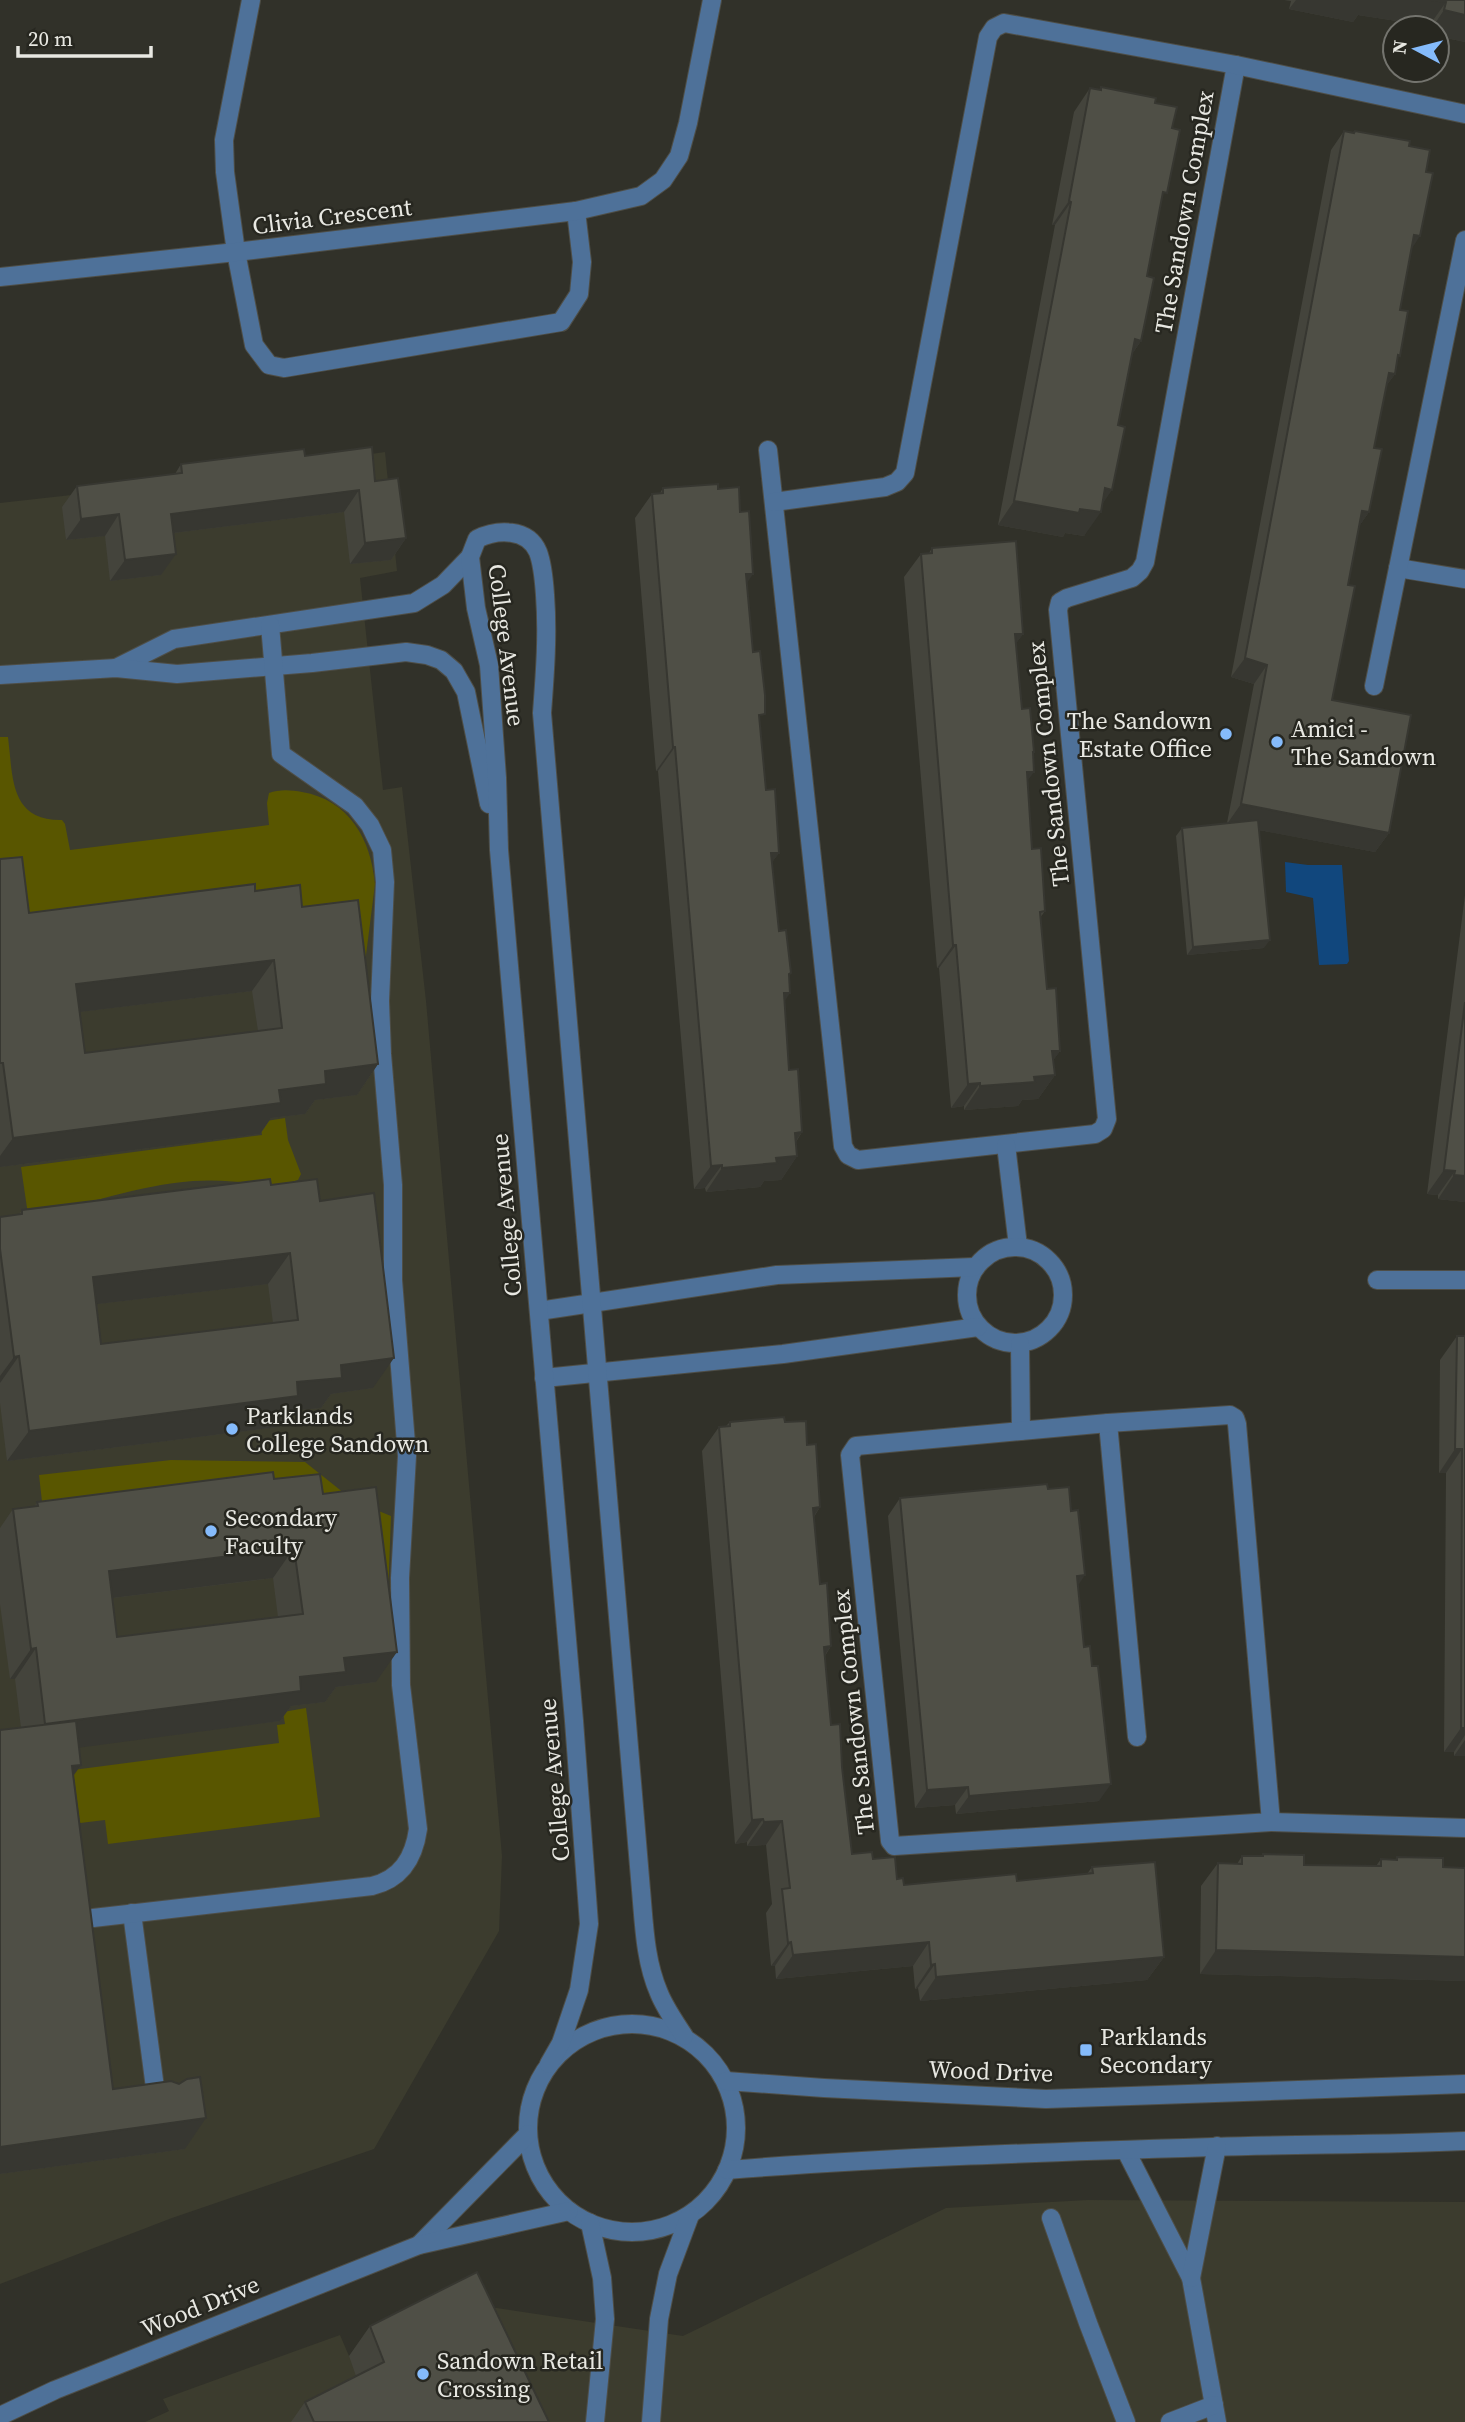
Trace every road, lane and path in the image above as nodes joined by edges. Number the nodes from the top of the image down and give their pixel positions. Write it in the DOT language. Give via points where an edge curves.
graph roads {
  1 [pos="251,0"];
  2 [pos="712,0"];
  3 [pos="1236,65"];
  4 [pos="1465,114"];
  5 [pos="576,211"];
  6 [pos="1465,240"];
  7 [pos="236,252"];
  8 [pos="0,278"];
  9 [pos="768,450"];
  10 [pos="774,502"];
  11 [pos="470,557"];
  12 [pos="1398,568"];
  13 [pos="1465,579"];
  14 [pos="270,625"];
  15 [pos="272,666"];
  16 [pos="116,668"];
  17 [pos="0,675"];
  18 [pos="1374,686"];
  19 [pos="499,850"];
  20 [pos="1006,1145"];
  21 [pos="1018,1246"];
  22 [pos="974,1267"];
  23 [pos="1377,1280"];
  24 [pos="1465,1280"];
  25 [pos="592,1304"];
  26 [pos="539,1311"];
  27 [pos="978,1327"];
  28 [pos="1020,1343"];
  29 [pos="598,1374"];
  30 [pos="544,1378"];
  31 [pos="1108,1423"];
  32 [pos="1021,1431"];
  33 [pos="1137,1737"];
  34 [pos="1271,1822"];
  35 [pos="1465,1828"];
  36 [pos="132,1913"];
  37 [pos="93,1919"];
  38 [pos="684,2036"];
  39 [pos="549,2064"];
  40 [pos="726,2081"];
  41 [pos="1465,2084"];
  42 [pos="158,2103"];
  43 [pos="528,2134"];
  44 [pos="1465,2141"];
  45 [pos="1217,2146"];
  46 [pos="1126,2151"];
  47 [pos="727,2170"];
  48 [pos="569,2211"];
  49 [pos="690,2215"];
  50 [pos="1051,2218"];
  51 [pos="590,2223"];
  52 [pos="419,2245"];
  53 [pos="1191,2278"];
  54 [pos="1215,2414"];
  55 [pos="0,2416"];
  56 [pos="595,2422"];
  57 [pos="651,2422"];
  58 [pos="1126,2422"];
  59 [pos="1170,2422"];
  1 -- 7 [label="street" via="224,140"];
  2 -- 5 [label="street, Clivia Crescent" via="679,156 663,180 640,196"];
  3 -- 4 [label="street, The Sandown Complex"];
  3 -- 10 [label="street, The Sandown Complex" via="1004,23 994,28 988,37 905,473 885,487"];
  3 -- 20 [label="street, The Sandown Complex" via="1145,562 1132,578 1067,598 1058,610 1107,1119 1104,1129 1095,1134"];
  5 -- 7 [label="street, Clivia Crescent"];
  5 -- 7 [label="street" via="582,262 579,294 561,322 284,368 269,365 254,345"];
  6 -- 12 [label="street"];
  7 -- 8 [label="street, Clivia Crescent"];
  9 -- 10 [label="street, The Sandown Complex"];
  10 -- 20 [label="street, The Sandown Complex" via="844,1146 848,1156 858,1160"];
  11 -- 14 [label="street" via="443,584 414,603"];
  11 -- 19 [label="street, College Avenue" via="475,608 489,665"];
  11 -- 25 [label="street, College Avenue" via="477,539 490,533 525,536 538,550 543,573 548,632 542,713"];
  12 -- 13 [label="street"];
  12 -- 18 [label="street"];
  14 -- 15 [label="street"];
  14 -- 16 [label="street" via="174,639"];
  15 -- 16 [label="street" via="177,674"];
  15 -- 19 [label="street" via="406,652 441,660 466,692"];
  15 -- 36 [label="street" via="281,754 355,806 382,850 386,881 380,1001 393,1185 393,1280 407,1456 400,1578 401,1685 418,1829 409,1862 386,1883"];
  16 -- 17 [label="street"];
  19 -- 26 [label="street, College Avenue"];
  20 -- 21 [label="street"];
  21 -- 22 [label="street" via="986,1255"];
  21 -- 28 [label="street" via="1048,1259 1063,1287 1063,1303 1048,1330"];
  22 -- 25 [label="street" via="777,1275"];
  22 -- 27 [label="street" via="966,1298"];
  23 -- 24 [label="street"];
  25 -- 26 [label="street"];
  25 -- 29 [label="street, College Avenue"];
  26 -- 30 [label="street, College Avenue"];
  27 -- 28 [label="street" via="990,1337"];
  27 -- 29 [label="street"];
  28 -- 32 [label="street"];
  29 -- 30 [label="street"];
  29 -- 38 [label="street, College Avenue" via="646,1947 659,1993"];
  30 -- 39 [label="street, College Avenue" via="589,1924 579,1990"];
  31 -- 32 [label="street, The Sandown Complex"];
  31 -- 33 [label="street"];
  31 -- 34 [label="street, The Sandown Complex" via="1230,1415 1237,1423"];
  32 -- 34 [label="street, The Sandown Complex" via="856,1446 850,1455 890,1841 899,1847"];
  34 -- 35 [label="street, The Sandown Complex"];
  36 -- 37 [label="street"];
  36 -- 42 [label="street"];
  38 -- 39 [label="street" via="649,2025 611,2025 583,2035"];
  38 -- 40 [label="street" via="708,2055"];
  39 -- 43 [label="street" via="533,2097"];
  40 -- 41 [label="street, Wood Drive" via="1046,2099"];
  40 -- 47 [label="street" via="737,2125"];
  43 -- 48 [label="street" via="538,2174"];
  43 -- 52 [label="street, Wood Drive"];
  44 -- 45 [label="street"];
  45 -- 46 [label="street"];
  45 -- 53 [label="street"];
  46 -- 47 [label="street"];
  46 -- 53 [label="street"];
  47 -- 49 [label="street" via="717,2190"];
  48 -- 51 [label="street"];
  48 -- 52 [label="street, Wood Drive"];
  49 -- 51 [label="street" via="648,2232 615,2231"];
  49 -- 57 [label="street" via="668,2274 659,2319"];
  50 -- 58 [label="street"];
  51 -- 56 [label="street" via="605,2319"];
  52 -- 55 [label="street, Wood Drive"];
  53 -- 54 [label="street"];
  54 -- 59 [label="street"];
}
